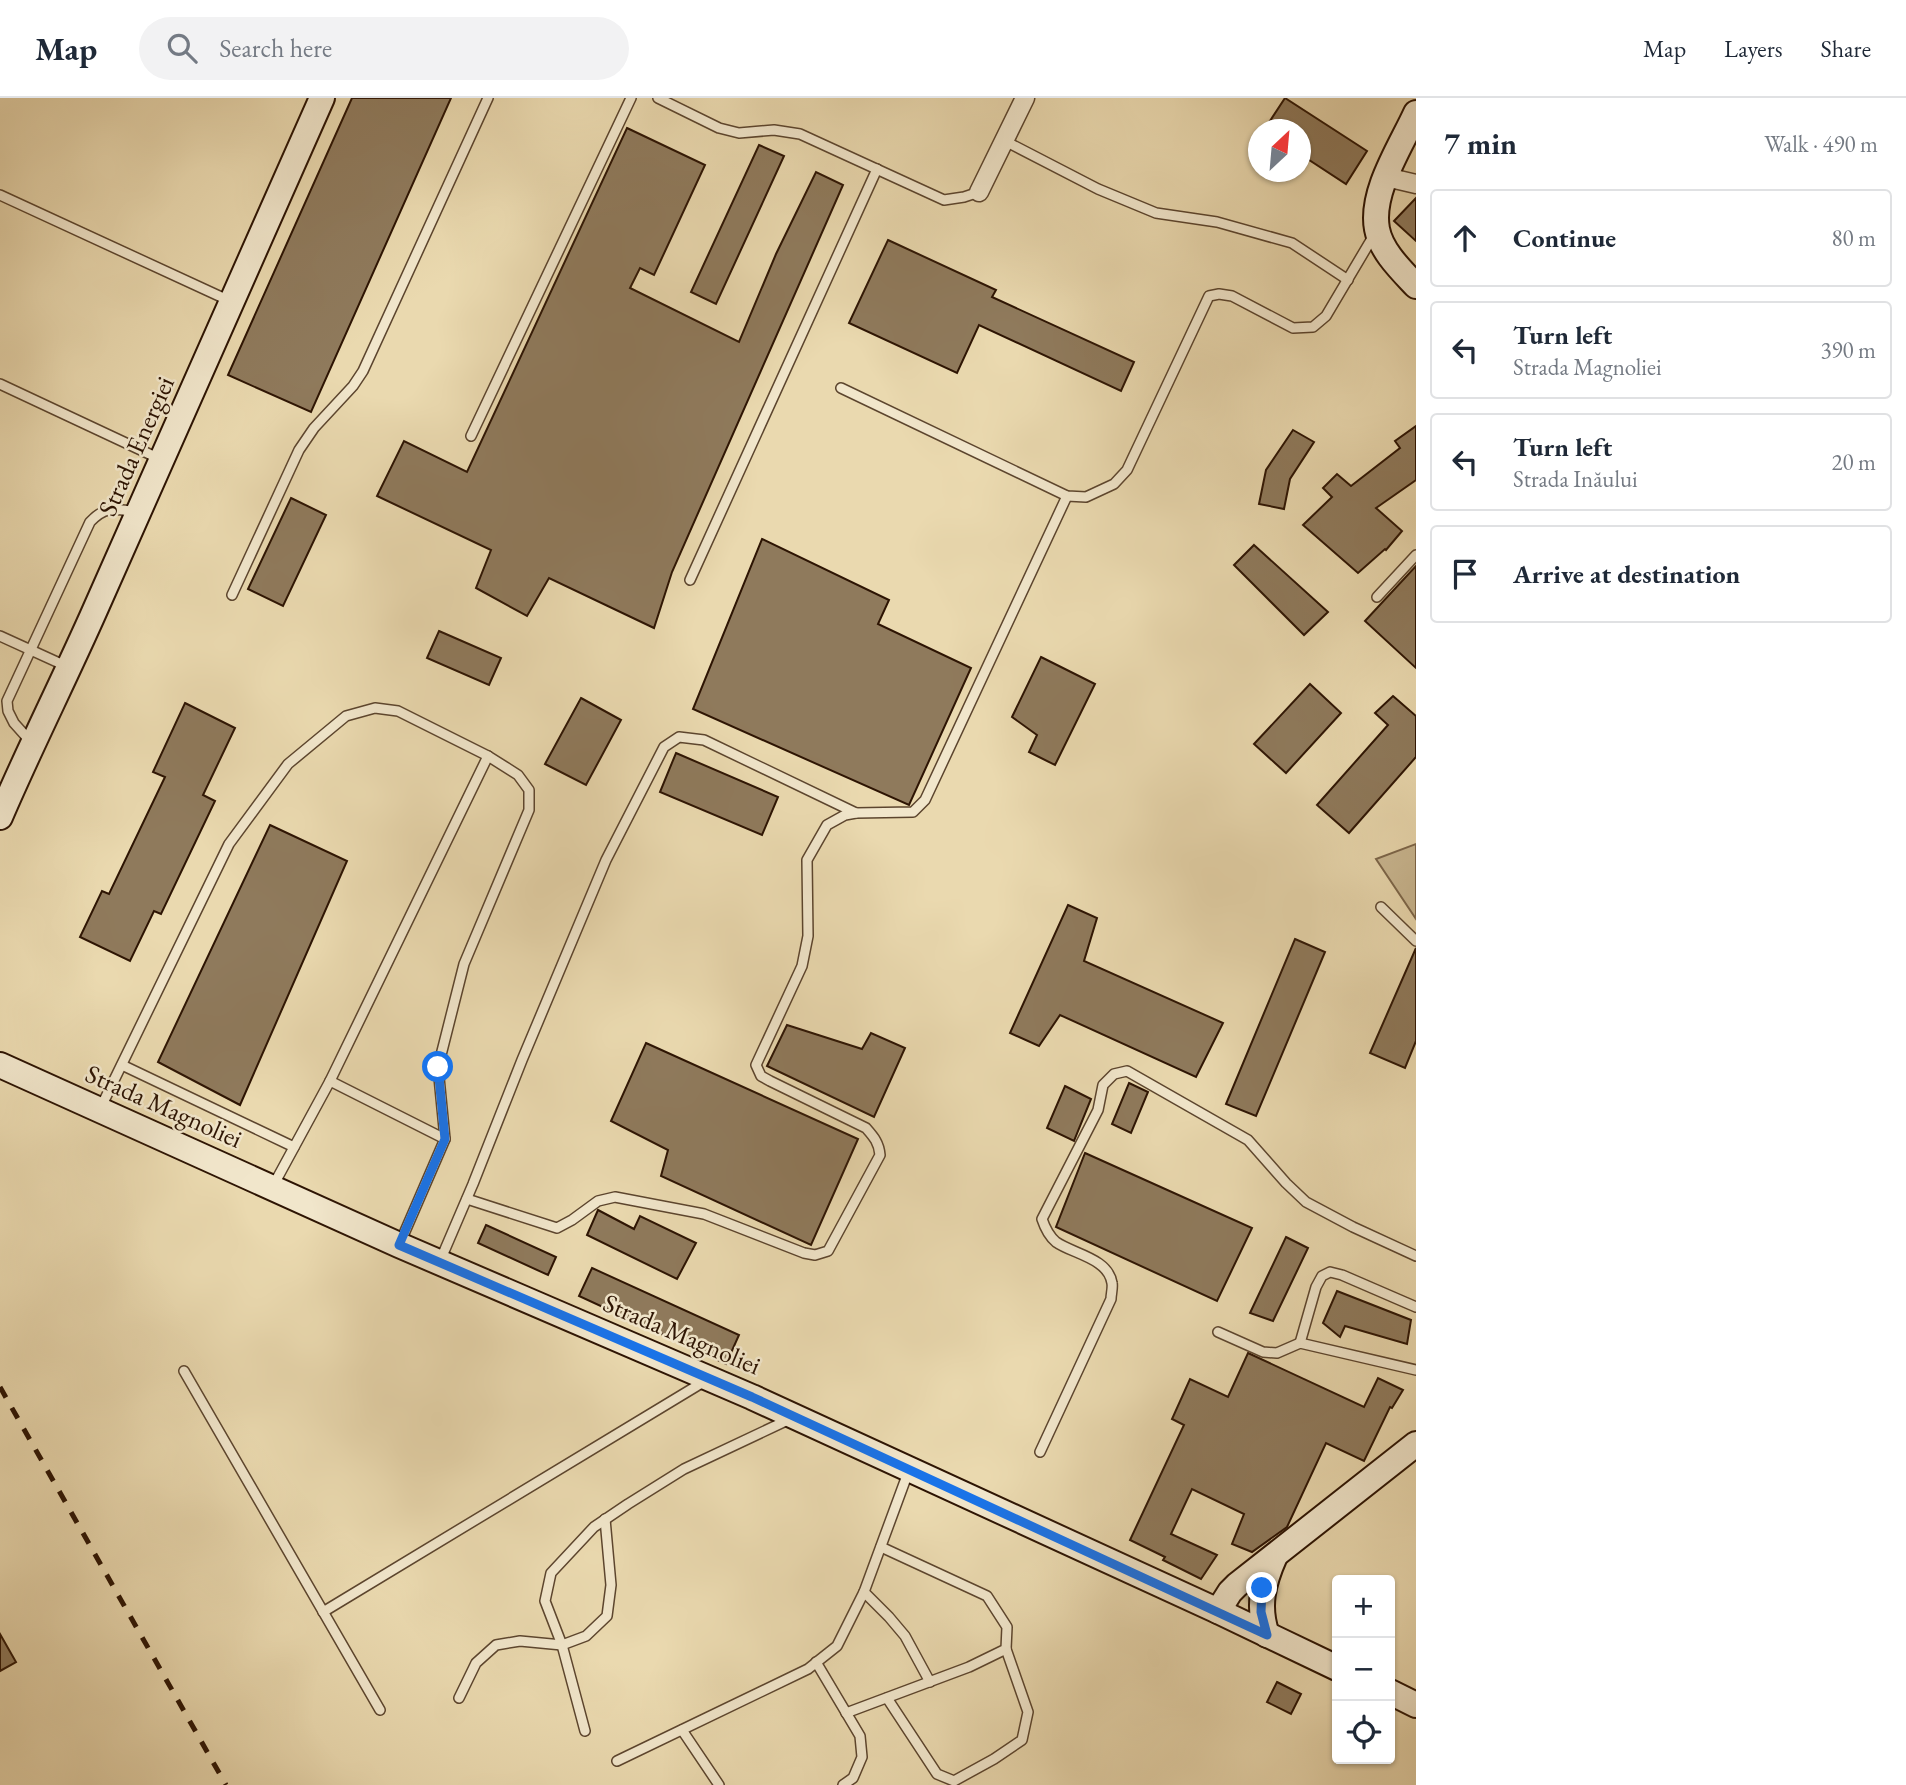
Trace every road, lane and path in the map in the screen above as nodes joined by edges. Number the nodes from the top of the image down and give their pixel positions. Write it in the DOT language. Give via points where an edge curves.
graph roads {
  1 [pos="322,98"];
  2 [pos="488,98"];
  3 [pos="631,98"];
  4 [pos="658,98"];
  5 [pos="1025,98"];
  6 [pos="1416,113"];
  7 [pos="1005,141"];
  8 [pos="877,169"];
  9 [pos="1386,177"];
  10 [pos="1416,184"];
  11 [pos="979,192"];
  12 [pos="0,195"];
  13 [pos="1377,231"];
  14 [pos="1348,280"];
  15 [pos="1416,286"];
  16 [pos="232,302"];
  17 [pos="0,384"];
  18 [pos="841,388"];
  19 [pos="471,436"];
  20 [pos="162,460"];
  21 [pos="1067,496"];
  22 [pos="139,512"];
  23 [pos="1416,555"];
  24 [pos="690,580"];
  25 [pos="232,595"];
  26 [pos="1377,597"];
  27 [pos="0,636"];
  28 [pos="30,650"];
  29 [pos="69,668"];
  30 [pos="32,743"];
  31 [pos="488,756"];
  32 [pos="856,813"];
  33 [pos="0,817"];
  34 [pos="1381,907"];
  35 [pos="1416,941"];
  36 [pos="0,1065"];
  37 [pos="121,1065"];
  38 [pos="330,1081"];
  39 [pos="100,1110"];
  40 [pos="445,1139"];
  41 [pos="294,1147"];
  42 [pos="272,1188"];
  43 [pos="467,1199"];
  44 [pos="399,1245"];
  45 [pos="1416,1255"];
  46 [pos="440,1262"];
  47 [pos="1416,1307"];
  48 [pos="1218,1332"];
  49 [pos="1300,1343"];
  50 [pos="1416,1370"];
  51 [pos="184,1371"];
  52 [pos="709,1378"];
  53 [pos="795,1416"];
  54 [pos="1416,1444"];
  55 [pos="1040,1452"];
  56 [pos="910,1469"];
  57 [pos="605,1519"];
  58 [pos="881,1547"];
  59 [pos="1277,1552"];
  60 [pos="864,1592"];
  61 [pos="1219,1611"];
  62 [pos="323,1612"];
  63 [pos="1267,1635"];
  64 [pos="562,1645"];
  65 [pos="1006,1649"];
  66 [pos="816,1662"];
  67 [pos="1332,1666"];
  68 [pos="930,1682"];
  69 [pos="1395,1694"];
  70 [pos="459,1698"];
  71 [pos="887,1698"];
  72 [pos="1416,1705"];
  73 [pos="380,1710"];
  74 [pos="846,1713"];
  75 [pos="682,1730"];
  76 [pos="585,1731"];
  77 [pos="617,1761"];
  78 [pos="719,1785"];
  79 [pos="843,1785"];
  1 -- 16 [label="main road, Strada Energiei"];
  2 -- 25 [label="lane" via="363,371 299,450"];
  3 -- 19 [label="lane"];
  4 -- 8 [label="lane" via="719,128 739,133 774,130 800,134"];
  5 -- 7 [label="street"];
  6 -- 9 [label="main road"];
  7 -- 11 [label="street"];
  7 -- 14 [label="lane" via="1156,213 1217,222 1292,243"];
  8 -- 11 [label="lane" via="944,200"];
  8 -- 24 [label="lane"];
  9 -- 10 [label="street"];
  9 -- 13 [label="main road" via="1378,195"];
  12 -- 16 [label="lane"];
  13 -- 14 [label="lane"];
  13 -- 15 [label="main road" via="1395,263"];
  14 -- 21 [label="lane" via="1326,316 1313,327 1293,328 1232,296 1209,296 1127,470 1114,484 1086,497"];
  16 -- 20 [label="main road, Strada Energiei"];
  17 -- 20 [label="lane"];
  18 -- 21 [label="lane"];
  20 -- 22 [label="main road, Strada Energiei"];
  21 -- 32 [label="lane" via="925,800 913,812"];
  22 -- 28 [label="lane" via="112,509 90,522"];
  22 -- 29 [label="main road, Strada Energiei"];
  23 -- 26 [label="lane"];
  27 -- 28 [label="lane"];
  28 -- 29 [label="lane"];
  28 -- 30 [label="lane" via="7,701 14,723"];
  29 -- 30 [label="main road, Strada Energiei"];
  30 -- 33 [label="main road, Strada Energiei"];
  31 -- 37 [label="lane" via="398,711 375,708 346,716 288,764 229,844"];
  31 -- 38 [label="lane"];
  31 -- 40 [label="lane" via="519,775 529,790 529,810 464,964 438,1067"];
  32 -- 43 [label="lane" via="704,740 679,737 664,747 606,860"];
  32 -- 43 [label="lane" via="827,825 807,860 808,936 802,966 756,1065 770,1082 866,1128 879,1146 880,1155 828,1251 804,1253 704,1214 614,1196 557,1228"];
  34 -- 35 [label="lane"];
  36 -- 39 [label="main road, Strada Magnoliei"];
  37 -- 39 [label="lane"];
  37 -- 41 [label="lane"];
  38 -- 40 [label="lane"];
  38 -- 41 [label="lane"];
  39 -- 42 [label="main road, Strada Magnoliei"];
  40 -- 44 [label="lane"];
  41 -- 42 [label="lane"];
  42 -- 44 [label="main road, Strada Magnoliei"];
  43 -- 46 [label="lane"];
  44 -- 46 [label="main road, Strada Magnoliei"];
  45 -- 55 [label="lane" via="1306,1202 1248,1140 1127,1071 1114,1074 1102,1085 1098,1110 1042,1219 1055,1241 1094,1261 1108,1272 1112,1284 1111,1299"];
  46 -- 52 [label="main road, Strada Magnoliei"];
  47 -- 49 [label="lane" via="1330,1272 1316,1287"];
  48 -- 49 [label="lane" via="1263,1352 1277,1353"];
  49 -- 50 [label="lane"];
  51 -- 62 [label="lane"];
  52 -- 53 [label="main road, Strada Magnoliei"];
  52 -- 62 [label="lane"];
  53 -- 56 [label="main road, Strada Magnoliei"];
  53 -- 57 [label="lane" via="684,1469"];
  54 -- 59 [label="main road"];
  56 -- 58 [label="lane"];
  56 -- 61 [label="main road, Strada Magnoliei"];
  57 -- 64 [label="lane" via="611,1586 607,1616 586,1636"];
  57 -- 64 [label="lane" via="551,1573 545,1601"];
  58 -- 60 [label="lane"];
  58 -- 65 [label="lane" via="987,1597 1007,1627"];
  59 -- 61 [label="main road" via="1230,1592"];
  59 -- 63 [label="main road" via="1262,1588"];
  60 -- 66 [label="lane" via="837,1646"];
  60 -- 68 [label="lane" via="905,1636"];
  61 -- 63 [label="main road, Strada Magnoliei"];
  62 -- 73 [label="lane"];
  63 -- 67 [label="main road, Strada Magnoliei"];
  64 -- 70 [label="lane" via="520,1640 496,1645 476,1663"];
  64 -- 76 [label="lane"];
  65 -- 68 [label="lane"];
  65 -- 71 [label="lane" via="1028,1712 1022,1740 954,1781 937,1774"];
  66 -- 74 [label="lane"];
  66 -- 75 [label="lane"];
  68 -- 71 [label="lane"];
  69 -- 72 [label="main road"];
  71 -- 74 [label="lane"];
  74 -- 79 [label="lane" via="860,1736 862,1757 853,1778"];
  75 -- 77 [label="lane"];
  75 -- 78 [label="lane"];
}
